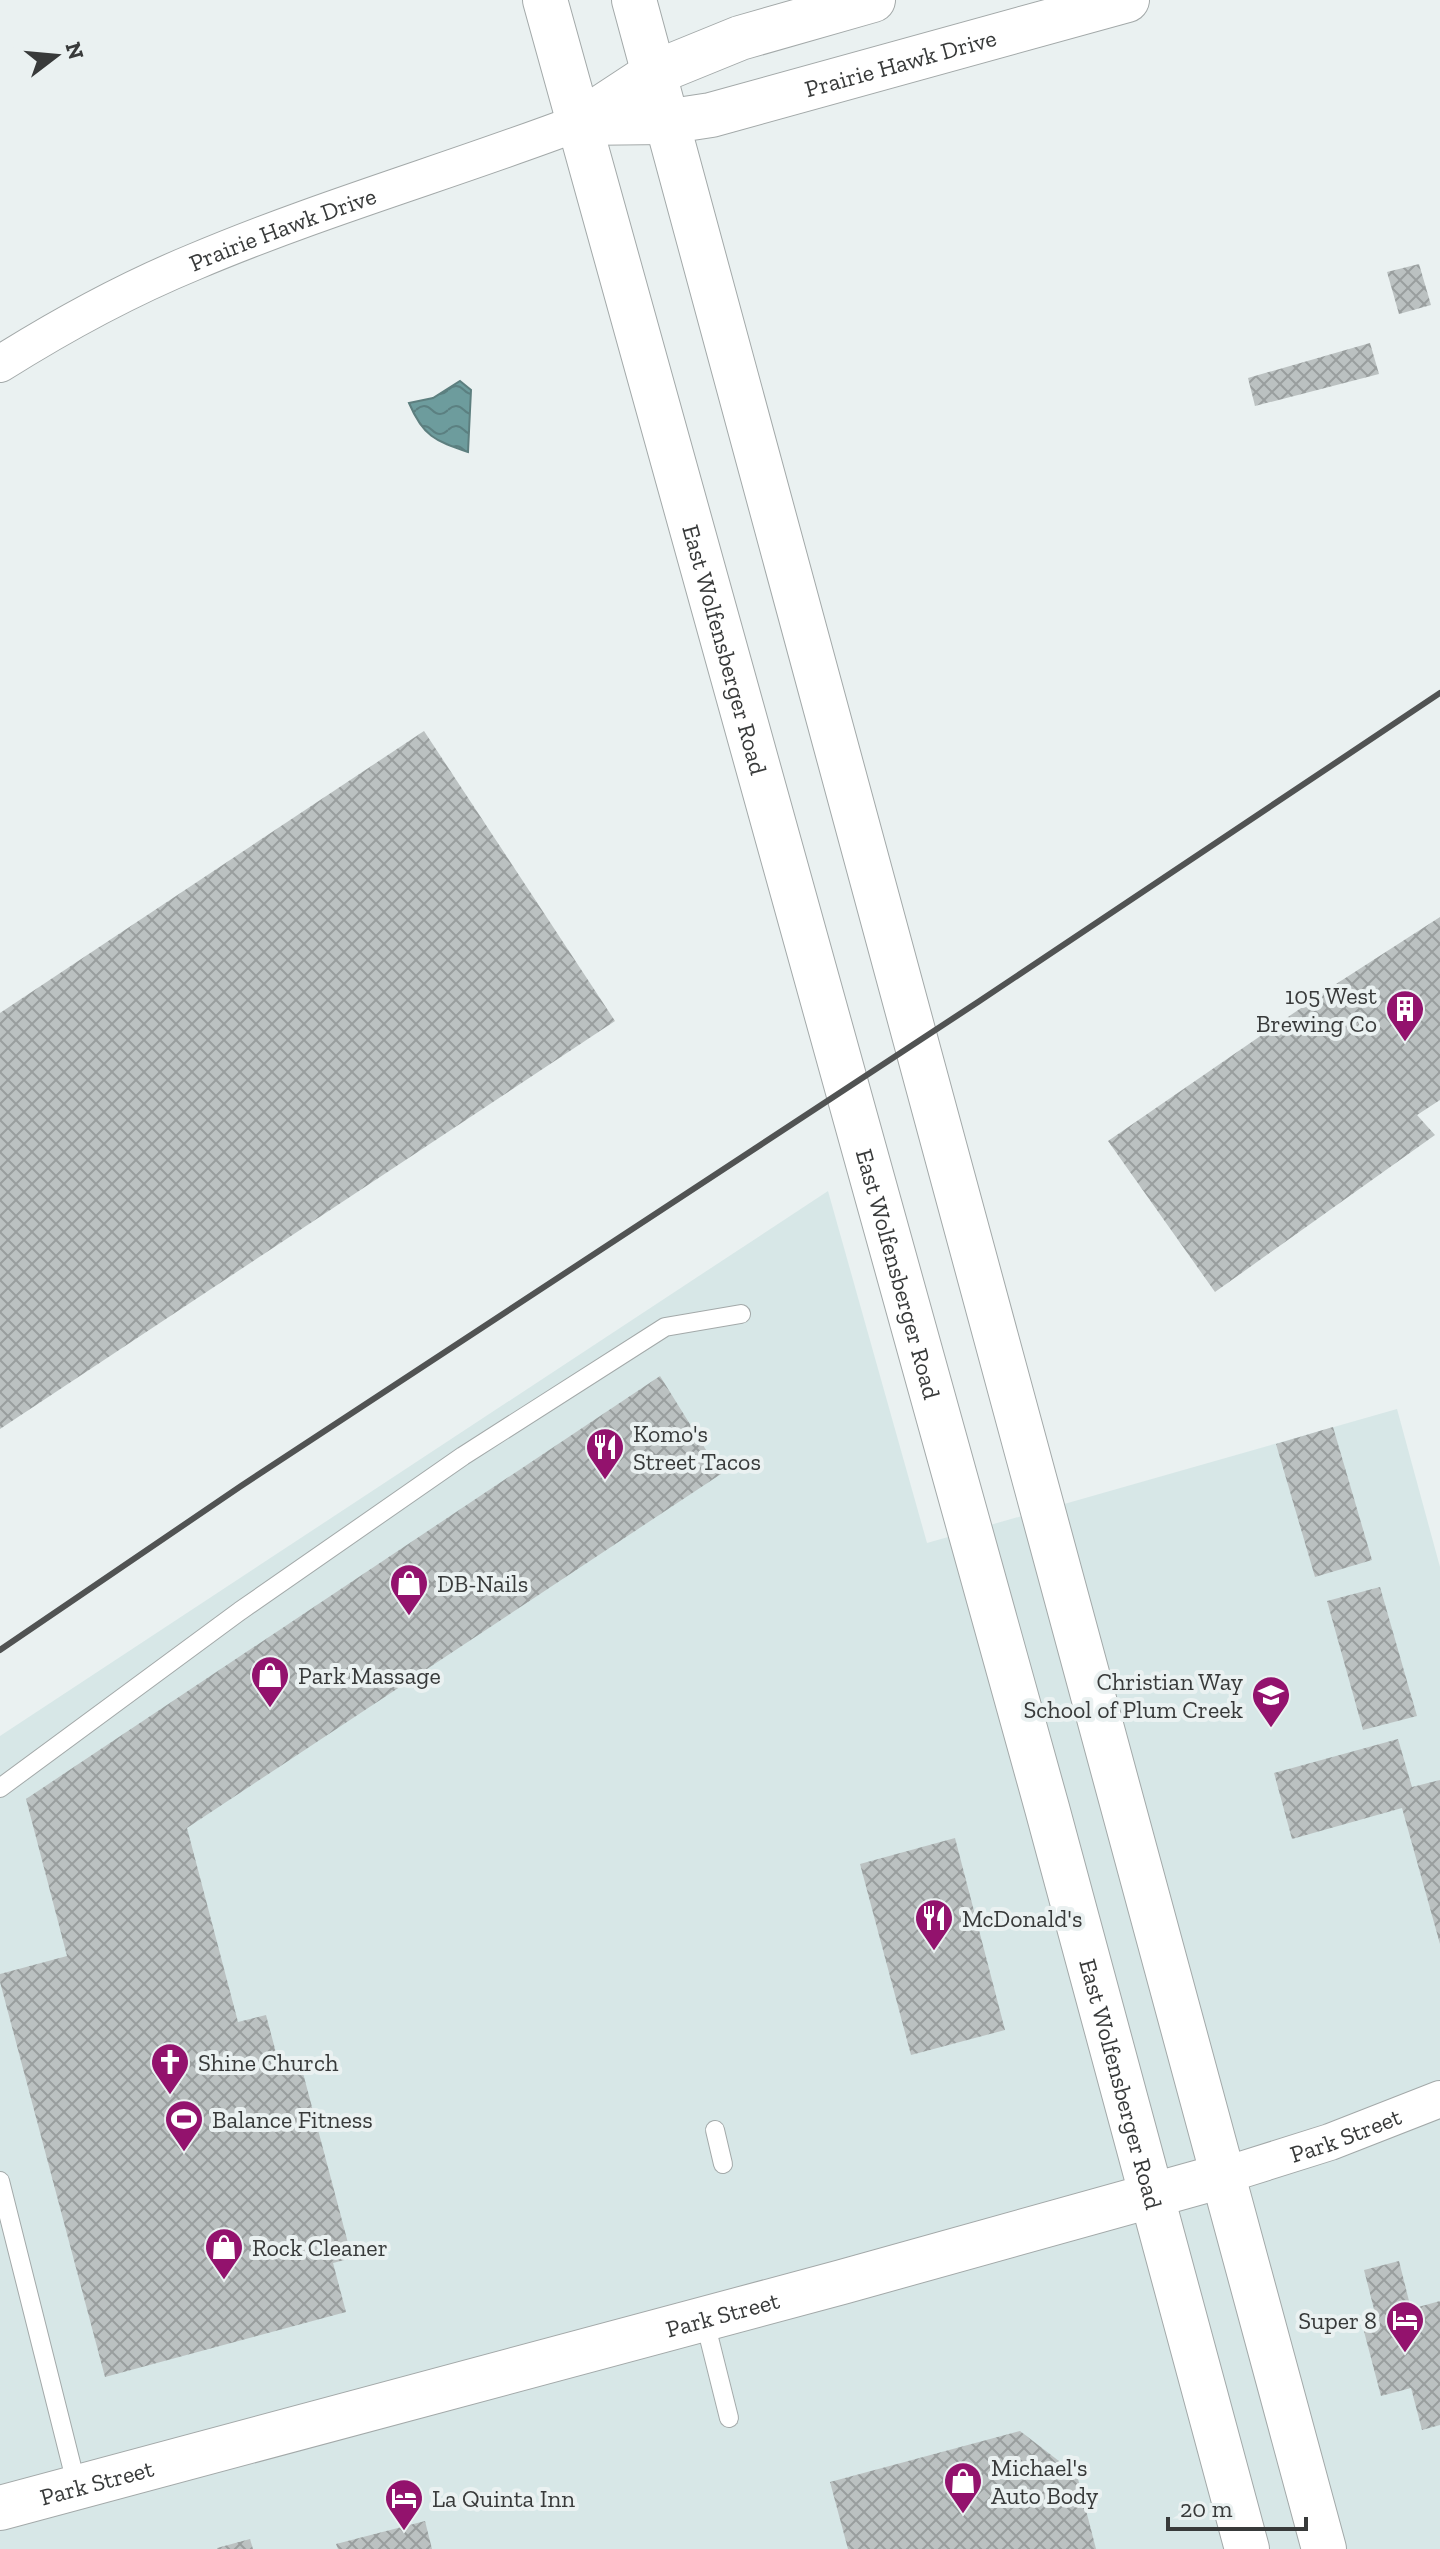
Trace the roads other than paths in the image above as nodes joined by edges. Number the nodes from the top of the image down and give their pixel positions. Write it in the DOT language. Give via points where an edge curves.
graph roads {
  1 [pos="545,0"];
  2 [pos="634,0"];
  3 [pos="873,0"];
  4 [pos="1127,0"];
  5 [pos="654,73"];
  6 [pos="665,122"];
  7 [pos="578,123"];
  8 [pos="0,364"];
  9 [pos="741,1314"];
  10 [pos="0,1788"];
  11 [pos="1440,2099"];
  12 [pos="715,2130"];
  13 [pos="723,2164"];
  14 [pos="1222,2176"];
  15 [pos="0,2181"];
  16 [pos="1153,2197"];
  17 [pos="704,2318"];
  18 [pos="729,2418"];
  19 [pos="77,2487"];
  20 [pos="0,2508"];
  21 [pos="1247,2549"];
  22 [pos="1324,2549"];
  1 -- 7 [label="main road, East Wolfensberger Road"];
  2 -- 5 [label="main road"];
  3 -- 5 [label="main road, Prairie Hawk Drive" via="740,38"];
  4 -- 6 [label="main road, Prairie Hawk Drive" via="793,94"];
  5 -- 6 [label="main road"];
  5 -- 7 [label="main road, Prairie Hawk Drive"];
  6 -- 7 [label="main road, Prairie Hawk Drive"];
  6 -- 14 [label="main road"];
  7 -- 8 [label="street, Prairie Hawk Drive" via="194,261 111,299"];
  7 -- 16 [label="main road, East Wolfensberger Road"];
  9 -- 10 [label="lane" via="665,1327 424,1483"];
  11 -- 14 [label="street, Park Street"];
  12 -- 13 [label="lane"];
  14 -- 16 [label="main road, Park Street"];
  14 -- 22 [label="main road"];
  15 -- 19 [label="lane"];
  16 -- 17 [label="main road, Park Street"];
  16 -- 21 [label="main road, East Wolfensberger Road"];
  17 -- 18 [label="lane"];
  17 -- 19 [label="main road, Park Street"];
  19 -- 20 [label="main road, Park Street"];
}
